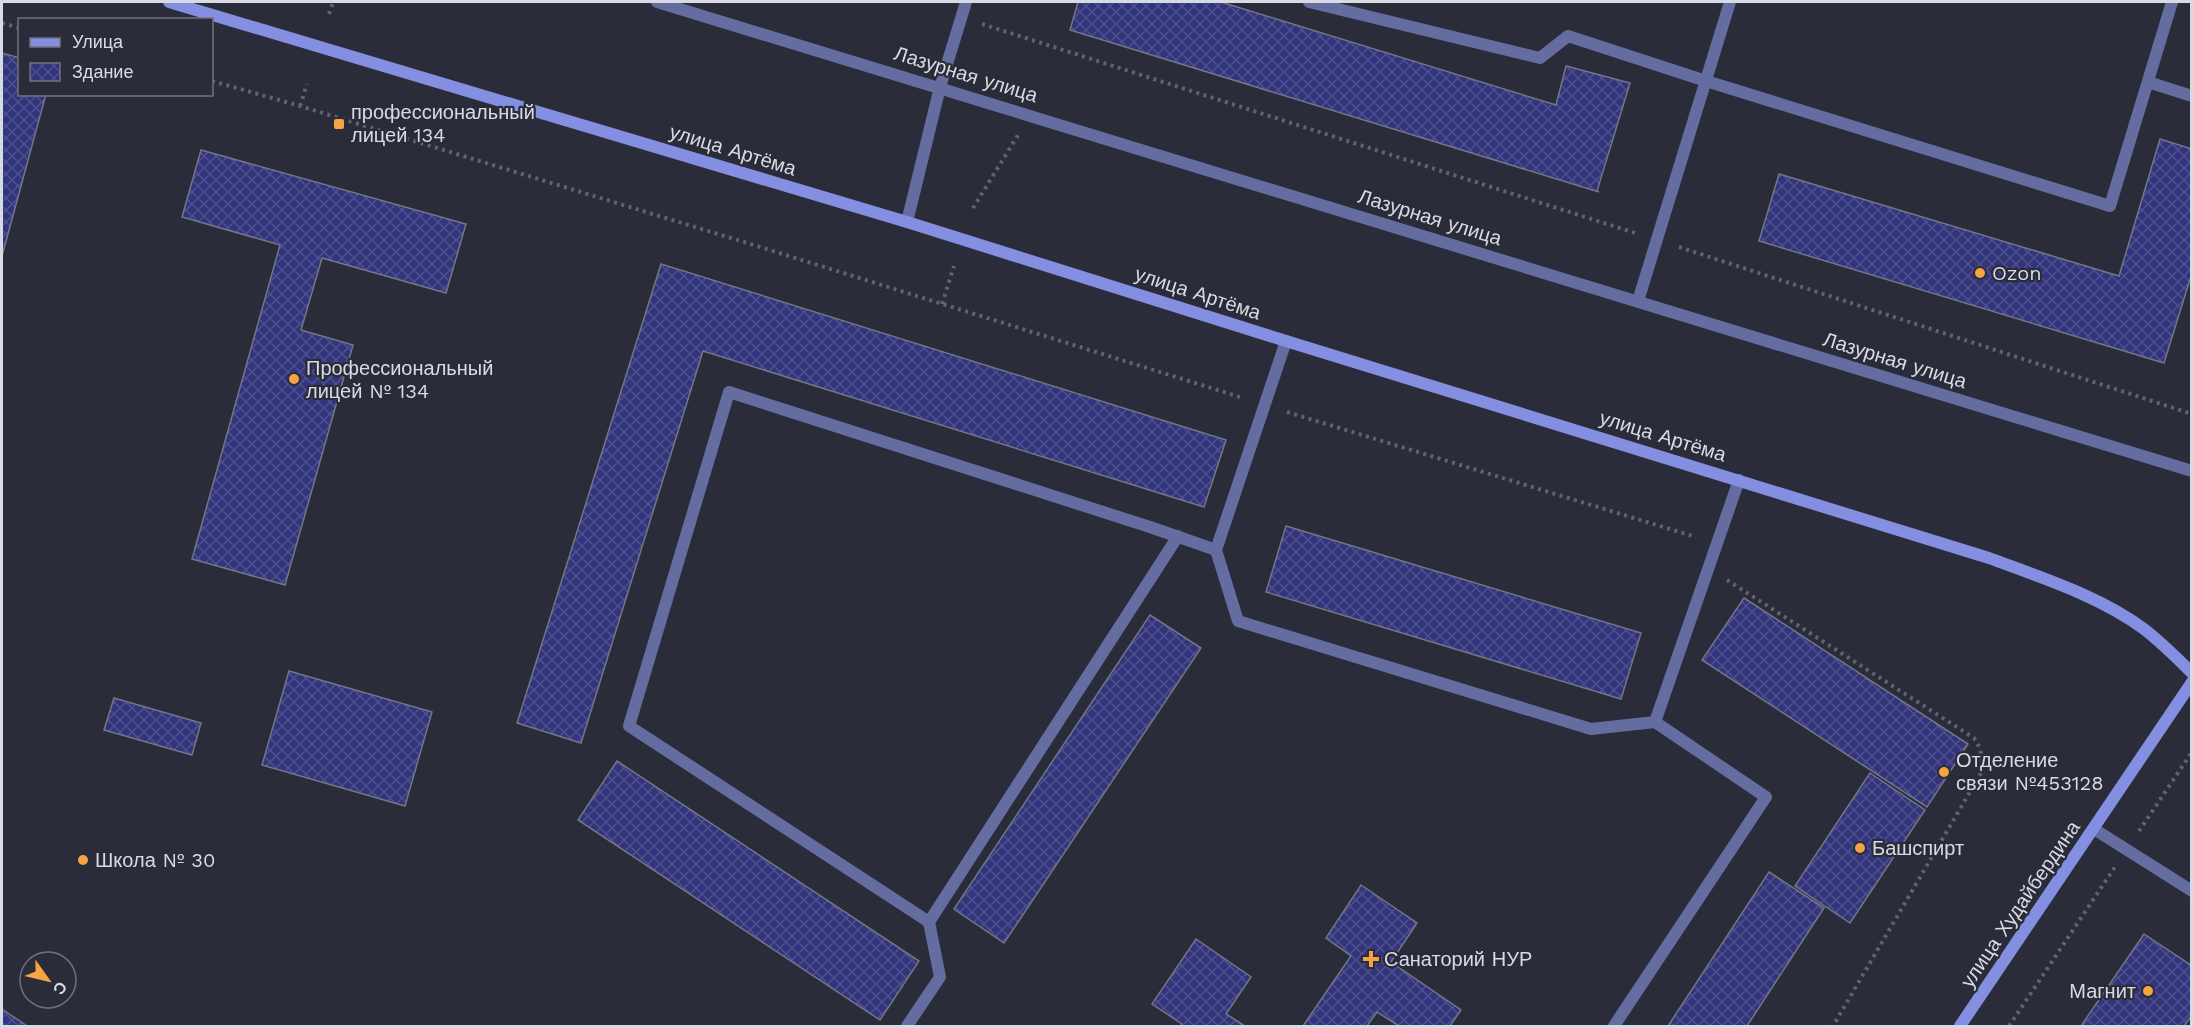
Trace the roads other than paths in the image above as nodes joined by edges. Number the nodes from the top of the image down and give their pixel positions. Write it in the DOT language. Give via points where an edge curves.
graph roads {
  1 [pos="169,2"];
  2 [pos="657,2"];
  3 [pos="966,2"];
  4 [pos="1309,2"];
  5 [pos="1730,2"];
  6 [pos="2172,2"];
  7 [pos="1706,81"];
  8 [pos="2148,82"];
  9 [pos="940,87"];
  10 [pos="2192,96"];
  11 [pos="907,222"];
  12 [pos="1638,302"];
  13 [pos="1286,341"];
  14 [pos="2192,471"];
  15 [pos="1739,480"];
  16 [pos="1178,536"];
  17 [pos="1216,550"];
  18 [pos="2192,673"];
  19 [pos="2192,682"];
  20 [pos="1655,722"];
  21 [pos="2094,829"];
  22 [pos="2192,891"];
  23 [pos="929,922"];
  24 [pos="907,1026"];
  25 [pos="1614,1026"];
  26 [pos="1960,1026"];
  1 -- 11 [label="main road, улица Артёма"];
  2 -- 9 [label="street, Лазурная улица"];
  3 -- 9 [label="street"];
  4 -- 7 [label="street" via="1540,58 1568,36"];
  5 -- 7 [label="street"];
  6 -- 8 [label="street"];
  7 -- 8 [label="street" via="2110,206"];
  7 -- 12 [label="street"];
  8 -- 10 [label="street"];
  9 -- 11 [label="street"];
  9 -- 12 [label="street, Лазурная улица"];
  11 -- 13 [label="main road, улица Артёма"];
  12 -- 14 [label="street, Лазурная улица"];
  13 -- 15 [label="main road, улица Артёма"];
  13 -- 17 [label="street"];
  15 -- 18 [label="main road, улица Артёма" via="1989,558 2059,584 2142,628"];
  15 -- 20 [label="street"];
  16 -- 17 [label="street"];
  16 -- 23 [label="street"];
  16 -- 23 [label="street" via="729,392 629,726"];
  17 -- 20 [label="street" via="1238,621 1591,729"];
  19 -- 21 [label="main road, улица Худайбердина"];
  20 -- 25 [label="street" via="1766,797"];
  21 -- 22 [label="street"];
  21 -- 26 [label="main road, улица Худайбердина"];
  23 -- 24 [label="street" via="940,977"];
}
